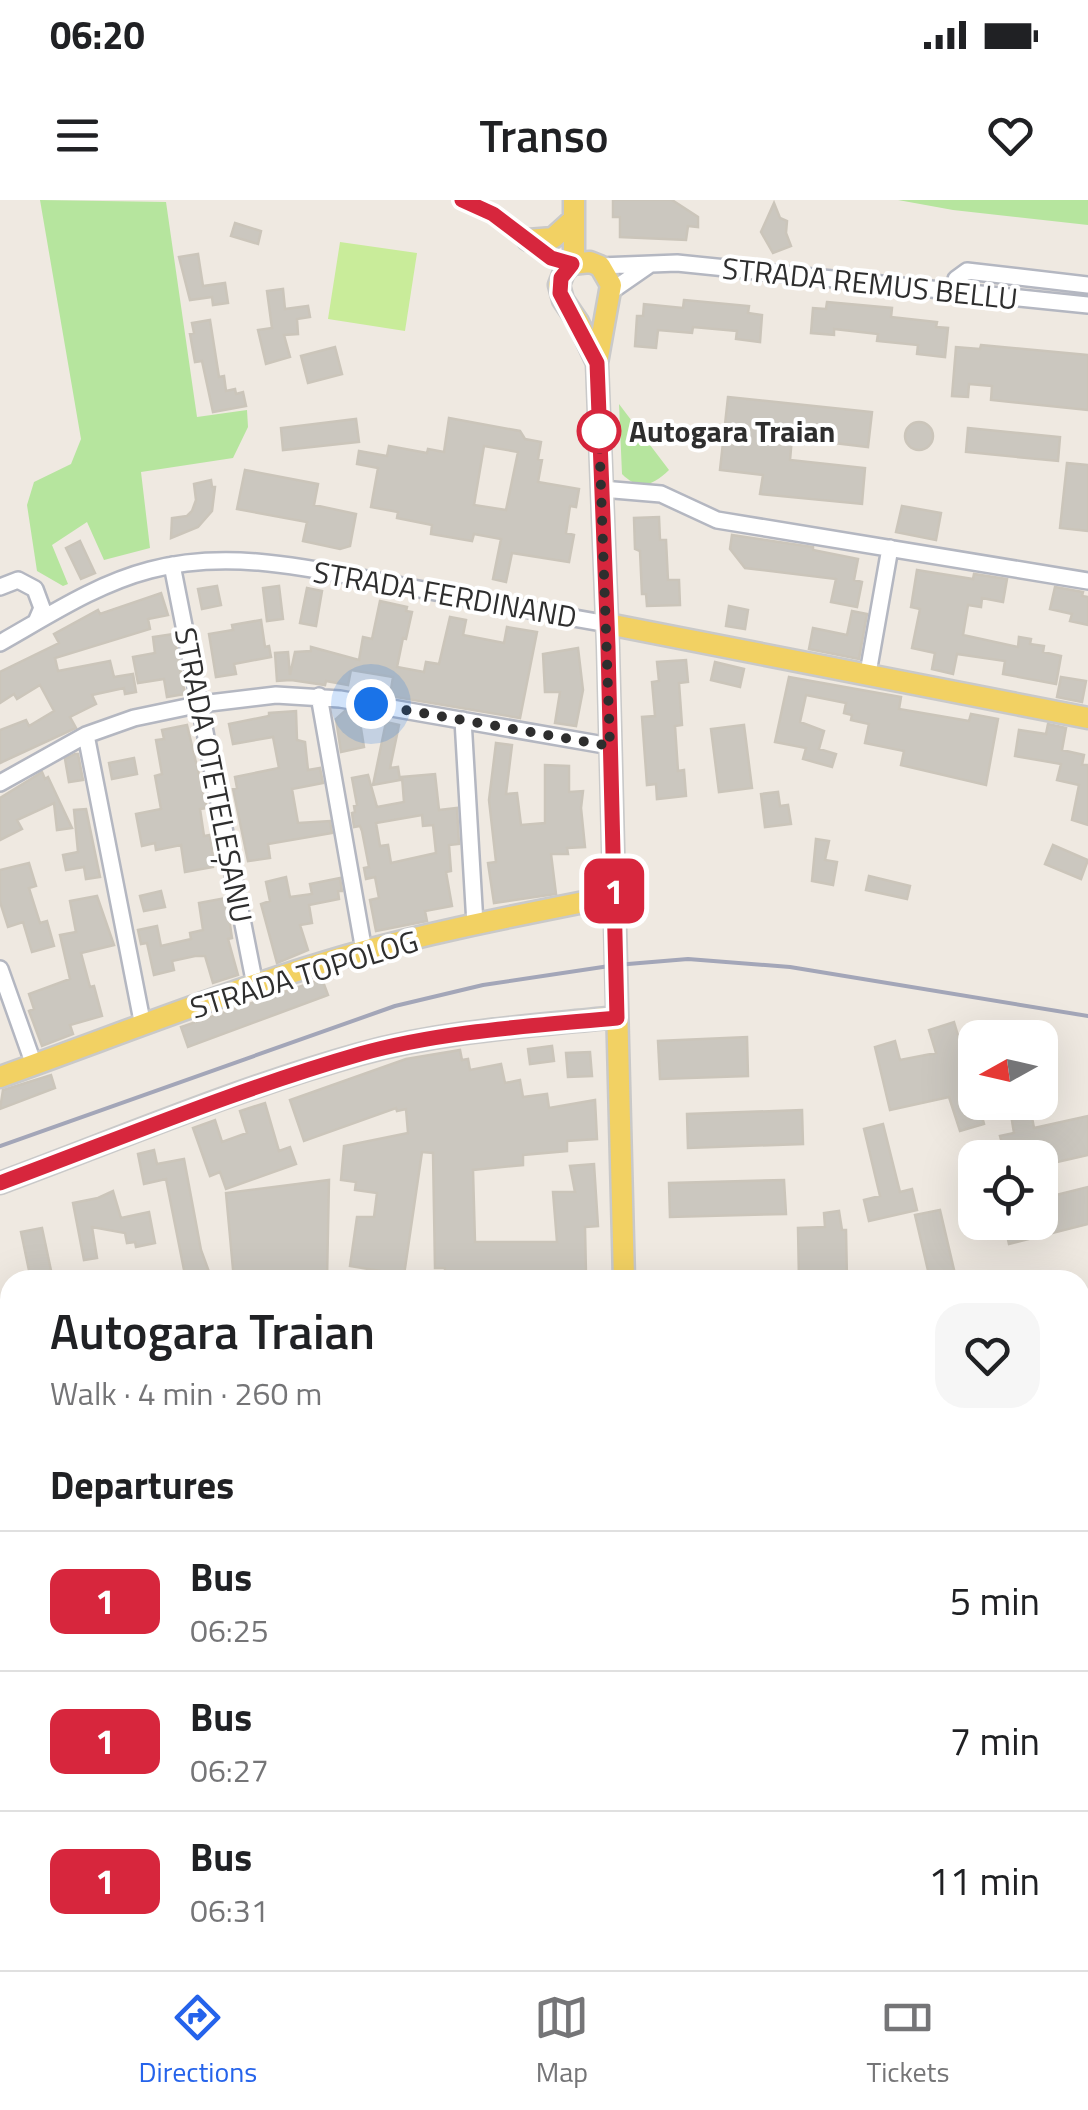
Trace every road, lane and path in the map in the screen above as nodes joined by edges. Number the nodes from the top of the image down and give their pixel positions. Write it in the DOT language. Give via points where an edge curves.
graph roads {
  1 [pos="574,215"];
  2 [pos="528,240"];
  3 [pos="652,263"];
  4 [pos="574,264"];
  5 [pos="598,265"];
  6 [pos="956,279"];
  7 [pos="1088,285"];
  8 [pos="610,295"];
  9 [pos="1088,305"];
  10 [pos="567,306"];
  11 [pos="597,363"];
  12 [pos="602,490"];
  13 [pos="890,548"];
  14 [pos="172,566"];
  15 [pos="1088,582"];
  16 [pos="0,587"];
  17 [pos="38,592"];
  18 [pos="84,596"];
  19 [pos="0,624"];
  20 [pos="608,624"];
  21 [pos="29,626"];
  22 [pos="0,643"];
  23 [pos="868,673"];
  24 [pos="319,696"];
  25 [pos="201,704"];
  26 [pos="1088,718"];
  27 [pos="463,720"];
  28 [pos="86,735"];
  29 [pos="610,746"];
  30 [pos="0,783"];
  31 [pos="614,896"];
  32 [pos="476,924"];
  33 [pos="364,951"];
  34 [pos="0,969"];
  35 [pos="255,985"];
  36 [pos="617,1018"];
  37 [pos="143,1026"];
  38 [pos="34,1065"];
  39 [pos="0,1077"];
  40 [pos="0,1183"];
  41 [pos="624,1270"];
  1 -- 2 [label="main road" via="553,238"];
  1 -- 4 [label="main road"];
  1 -- 5 [label="main road"];
  3 -- 5 [label="street, STRADA REMUS BELLU"];
  3 -- 8 [label="street"];
  3 -- 9 [label="street, STRADA REMUS BELLU"];
  4 -- 5 [label="main road"];
  4 -- 10 [label="main road" via="560,285"];
  5 -- 8 [label="main road" via="610,278"];
  6 -- 7 [label="street" via="967,271"];
  8 -- 10 [label="main road" via="598,310"];
  8 -- 11 [label="main road"];
  10 -- 11 [label="main road"];
  11 -- 12 [label="main road"];
  12 -- 13 [label="street" via="661,494 717,520"];
  12 -- 20 [label="main road"];
  13 -- 15 [label="street"];
  13 -- 23 [label="street"];
  14 -- 18 [label="street, STRADA FERDINAND"];
  14 -- 20 [label="street, STRADA FERDINAND" via="226,560 282,564"];
  14 -- 25 [label="street, STRADA OTETELEȘANU"];
  16 -- 17 [label="street, STRADA FERDINAND" via="18,580"];
  17 -- 18 [label="street, STRADA FERDINAND"];
  17 -- 21 [label="street" via="42,608"];
  18 -- 21 [label="street, STRADA FERDINAND"];
  19 -- 21 [label="street"];
  20 -- 23 [label="main road, STRADA FERDINAND"];
  20 -- 29 [label="main road"];
  21 -- 22 [label="street, STRADA FERDINAND"];
  23 -- 26 [label="main road, STRADA FERDINAND"];
  24 -- 25 [label="street"];
  24 -- 27 [label="street"];
  24 -- 33 [label="street"];
  25 -- 28 [label="street"];
  25 -- 35 [label="street, STRADA OTETELEȘANU"];
  27 -- 29 [label="street"];
  27 -- 32 [label="street"];
  28 -- 30 [label="street"];
  28 -- 37 [label="street"];
  29 -- 31 [label="main road"];
  31 -- 32 [label="main road, STRADA TOPOLOG"];
  31 -- 36 [label="main road"];
  32 -- 33 [label="main road, STRADA TOPOLOG"];
  33 -- 35 [label="main road, STRADA TOPOLOG"];
  34 -- 38 [label="street"];
  35 -- 37 [label="main road, STRADA TOPOLOG"];
  36 -- 40 [label="main road" via="360,1054"];
  36 -- 41 [label="main road"];
  37 -- 38 [label="main road, STRADA TOPOLOG"];
  38 -- 39 [label="main road, STRADA TOPOLOG"];
}
